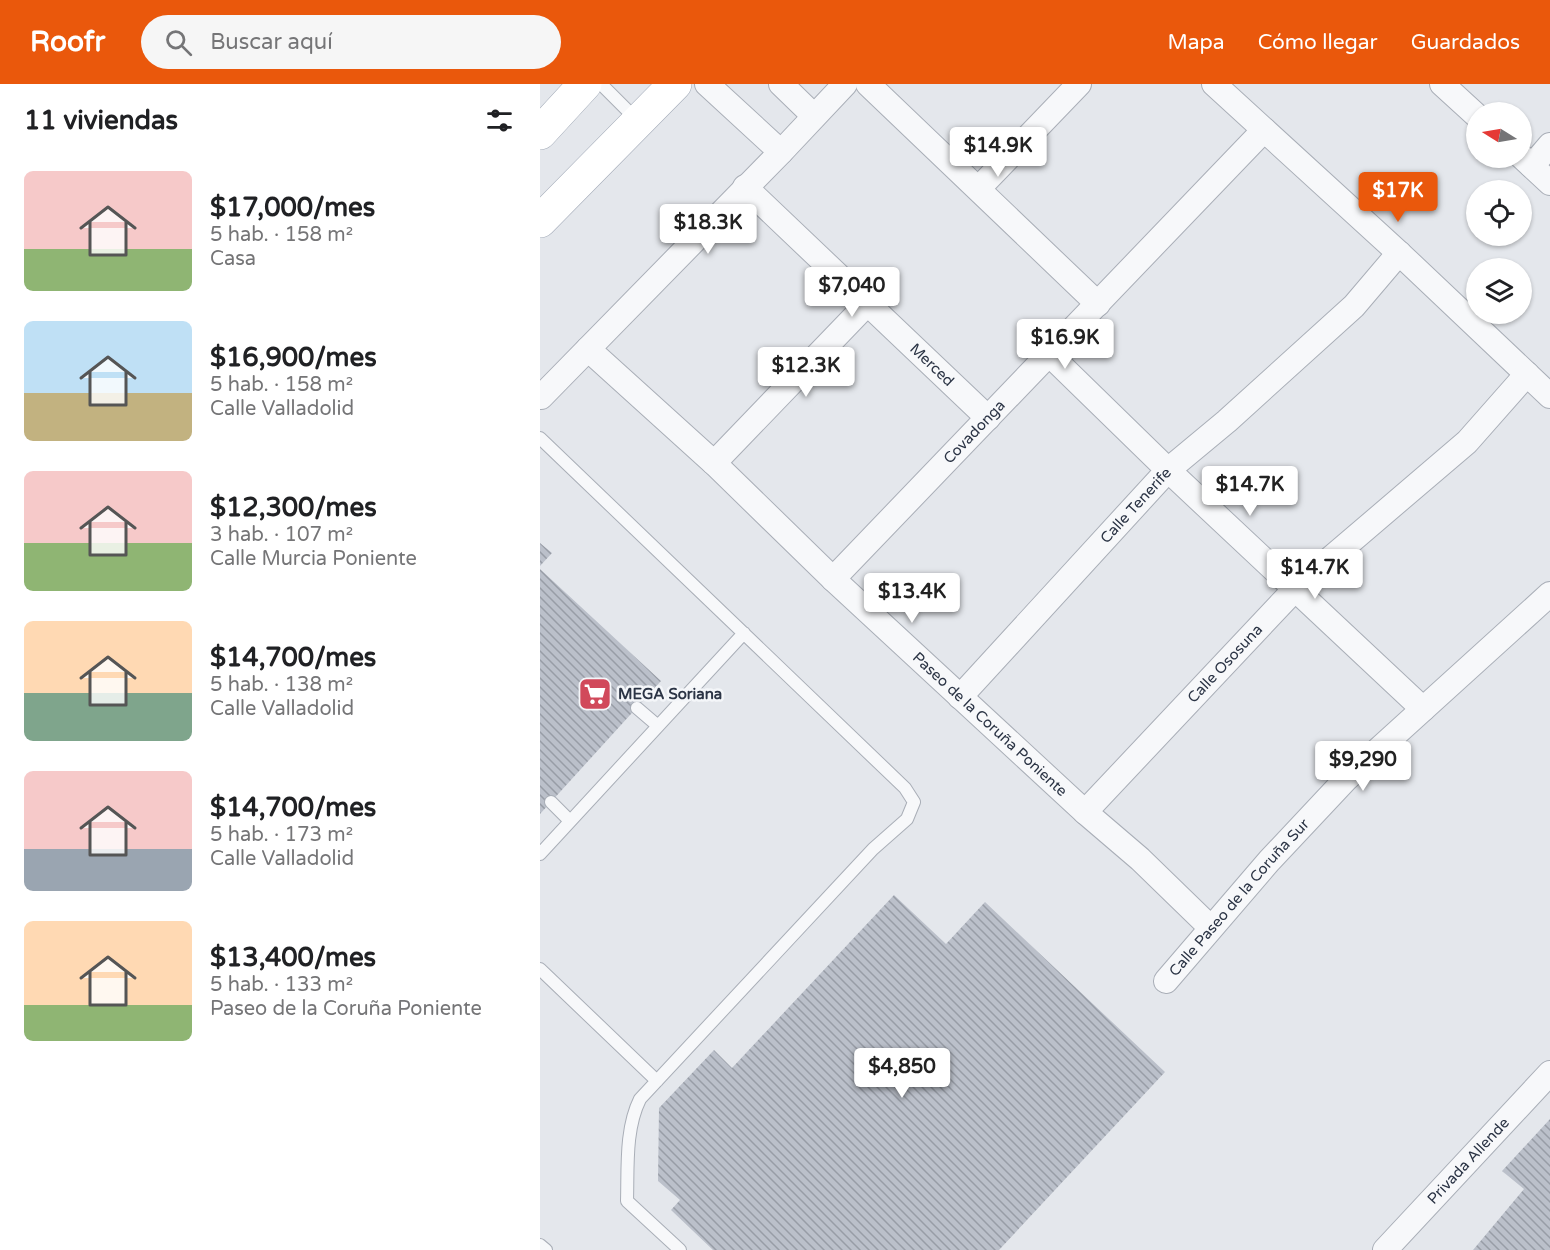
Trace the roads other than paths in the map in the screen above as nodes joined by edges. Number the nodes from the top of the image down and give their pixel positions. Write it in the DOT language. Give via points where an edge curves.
graph roads {
  1 [pos="585,84"];
  2 [pos="600,84"];
  3 [pos="707,84"];
  4 [pos="781,84"];
  5 [pos="845,84"];
  6 [pos="868,84"];
  7 [pos="1078,84"];
  8 [pos="1214,84"];
  9 [pos="1442,84"];
  10 [pos="664,90"];
  11 [pos="1466,106"];
  12 [pos="814,116"];
  13 [pos="638,121"];
  14 [pos="1264,130"];
  15 [pos="540,133"];
  16 [pos="1550,144"];
  17 [pos="781,152"];
  18 [pos="1532,157"];
  19 [pos="1532,166"];
  20 [pos="1550,183"];
  21 [pos="745,187"];
  22 [pos="979,188"];
  23 [pos="540,221"];
  24 [pos="1399,253"];
  25 [pos="867,304"];
  26 [pos="1098,304"];
  27 [pos="588,349"];
  28 [pos="1050,355"];
  29 [pos="1527,374"];
  30 [pos="1550,396"];
  31 [pos="541,397"];
  32 [pos="988,418"];
  33 [pos="540,438"];
  34 [pos="714,463"];
  35 [pos="1168,470"];
  36 [pos="833,579"];
  37 [pos="1296,588"];
  38 [pos="1550,594"];
  39 [pos="744,633"];
  40 [pos="960,697"];
  41 [pos="638,708"];
  42 [pos="1423,709"];
  43 [pos="658,726"];
  44 [pos="551,802"];
  45 [pos="1085,812"];
  46 [pos="570,821"];
  47 [pos="540,854"];
  48 [pos="1210,927"];
  49 [pos="540,969"];
  50 [pos="1166,981"];
  51 [pos="1550,1073"];
  52 [pos="657,1081"];
  53 [pos="540,1245"];
  54 [pos="546,1250"];
  55 [pos="680,1250"];
  56 [pos="1385,1250"];
  1 -- 15 [label="main road"];
  2 -- 13 [label="lane"];
  3 -- 17 [label="street"];
  4 -- 12 [label="street"];
  5 -- 12 [label="street"];
  6 -- 22 [label="street"];
  7 -- 22 [label="street"];
  8 -- 14 [label="street"];
  9 -- 11 [label="street"];
  10 -- 13 [label="main road"];
  12 -- 17 [label="street"];
  13 -- 23 [label="main road"];
  14 -- 24 [label="street"];
  14 -- 26 [label="street, Covadonga"];
  16 -- 18 [label="street"];
  17 -- 21 [label="street"];
  19 -- 20 [label="street"];
  21 -- 25 [label="street, Merced"];
  21 -- 27 [label="street"];
  22 -- 26 [label="street"];
  24 -- 29 [label="street"];
  24 -- 35 [label="street, Calle Tenerife" via="1354,306"];
  25 -- 32 [label="street, Merced"];
  25 -- 34 [label="street"];
  26 -- 28 [label="street, Covadonga"];
  27 -- 31 [label="street"];
  27 -- 34 [label="street, Paseo de la Coruña Poniente"];
  28 -- 32 [label="street, Covadonga"];
  28 -- 35 [label="street"];
  29 -- 30 [label="street"];
  29 -- 37 [label="street, Calle Ososuna" via="1467,442"];
  32 -- 36 [label="street, Covadonga"];
  33 -- 39 [label="lane"];
  34 -- 36 [label="street, Paseo de la Coruña Poniente"];
  35 -- 37 [label="street"];
  35 -- 40 [label="street, Calle Tenerife"];
  36 -- 40 [label="street, Paseo de la Coruña Poniente"];
  37 -- 42 [label="street"];
  37 -- 45 [label="street, Calle Ososuna"];
  38 -- 42 [label="street, Calle Paseo de la Coruña Sur"];
  39 -- 43 [label="lane"];
  39 -- 52 [label="lane" via="905,788 914,802 907,819 873,849"];
  40 -- 45 [label="street, Paseo de la Coruña Poniente"];
  41 -- 43 [label="lane"];
  42 -- 48 [label="street, Calle Paseo de la Coruña Sur" via="1346,779"];
  43 -- 46 [label="lane"];
  44 -- 46 [label="lane"];
  45 -- 48 [label="street, Paseo de la Coruña Poniente"];
  46 -- 47 [label="lane"];
  48 -- 50 [label="street, Calle Paseo de la Coruña Sur"];
  49 -- 52 [label="lane"];
  51 -- 56 [label="street, Privada Allende"];
  52 -- 55 [label="lane" via="633,1111 627,1201"];
  53 -- 54 [label="lane"];
}
